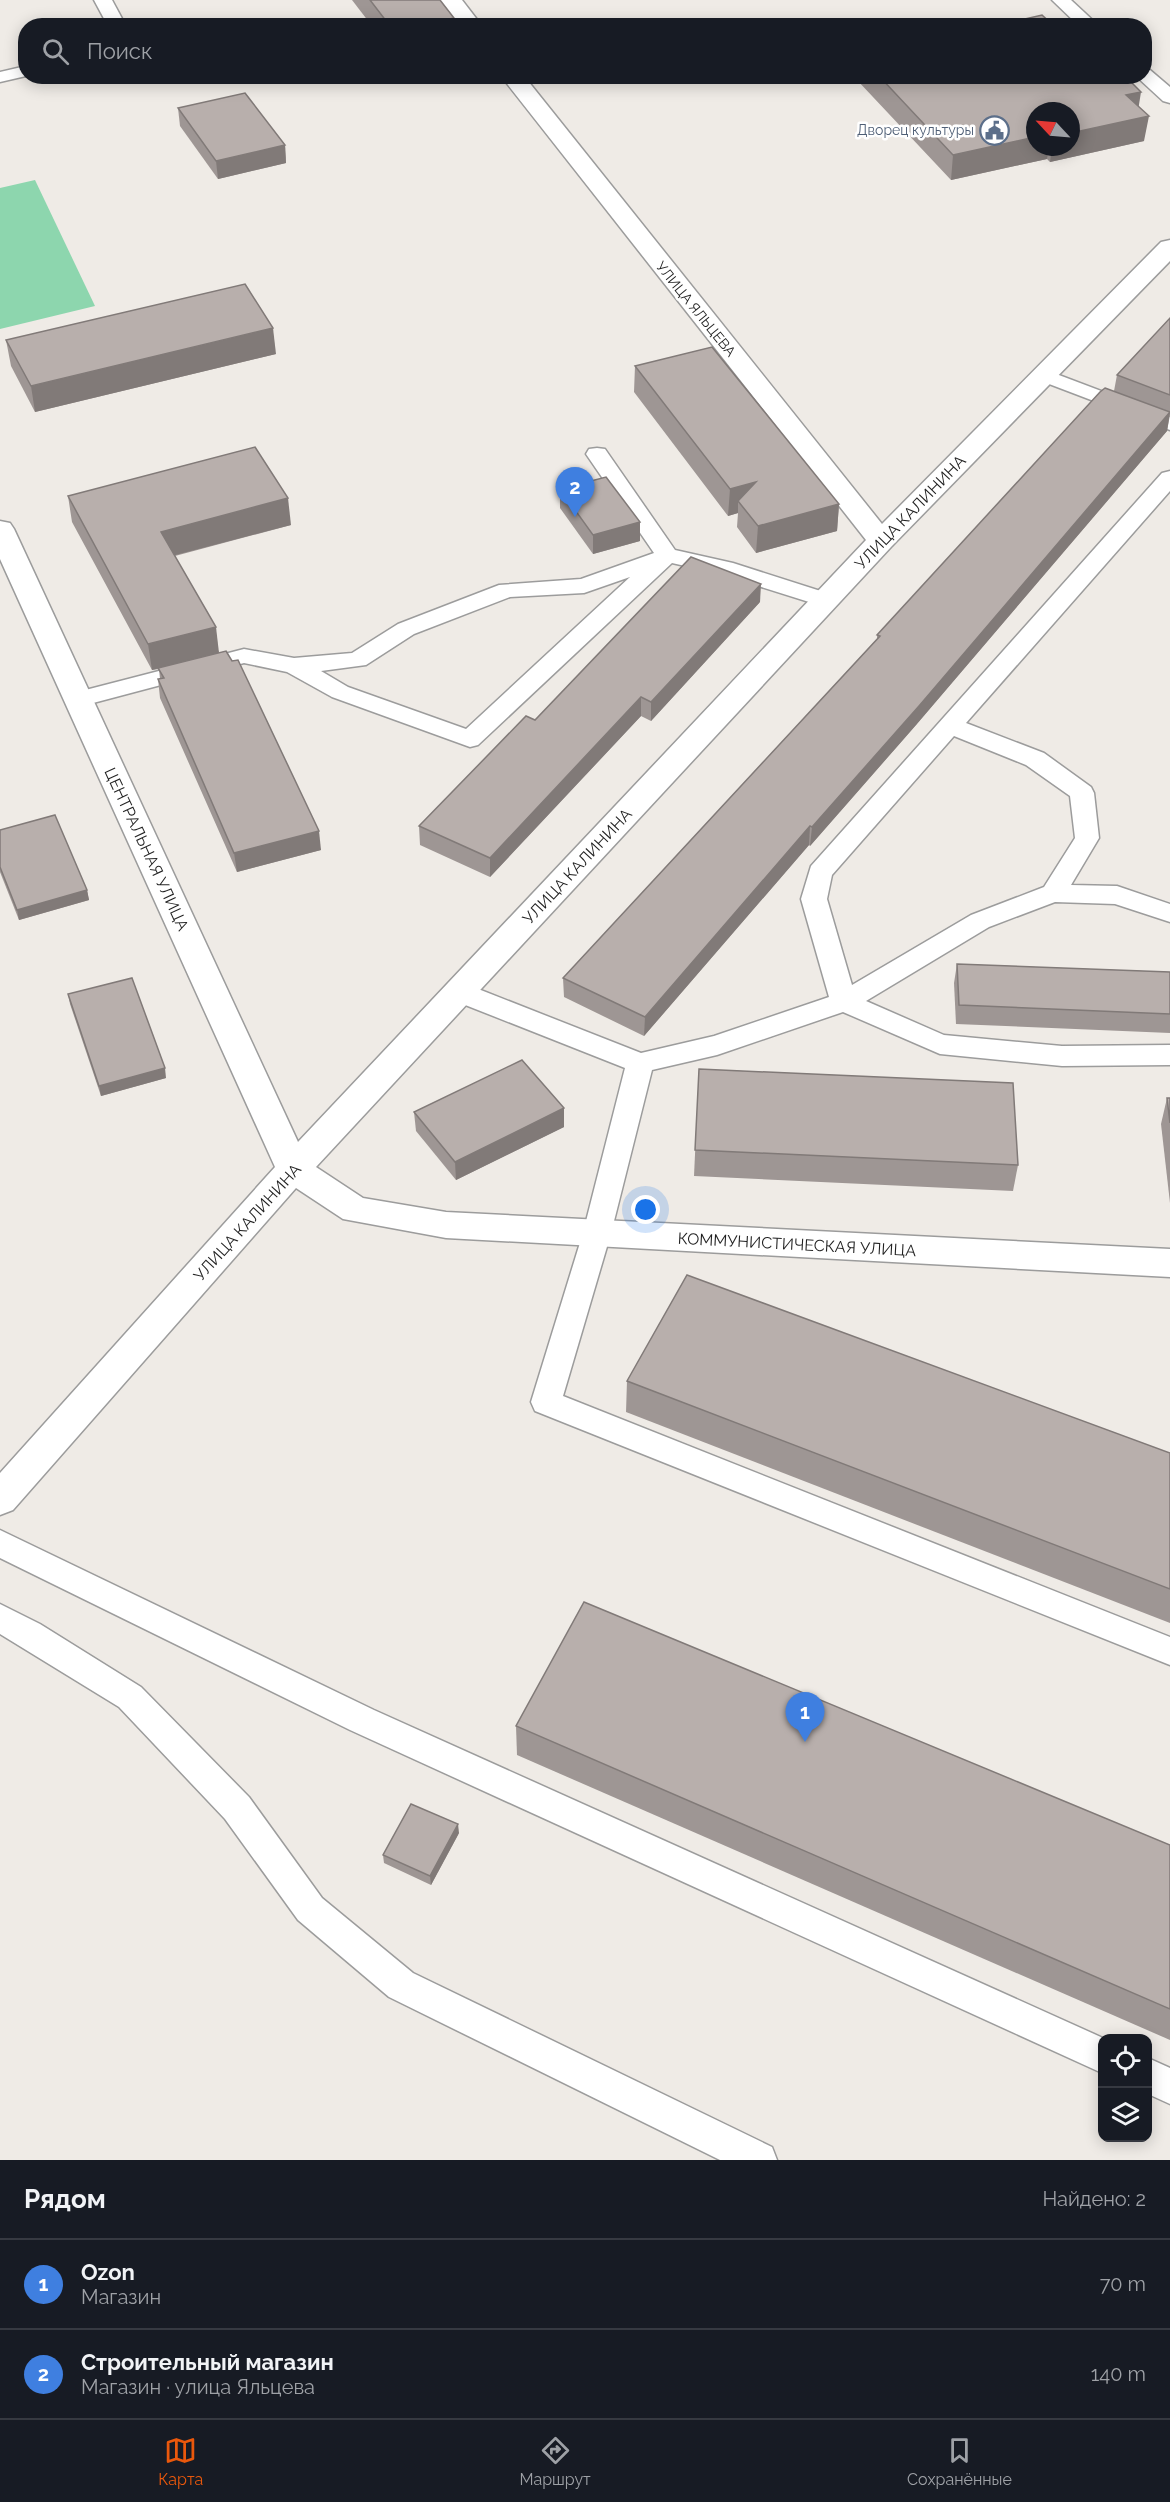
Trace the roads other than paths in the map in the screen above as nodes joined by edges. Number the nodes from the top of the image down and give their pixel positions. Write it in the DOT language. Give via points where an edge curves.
graph roads {
  1 [pos="103,0"];
  2 [pos="451,0"];
  3 [pos="1061,0"];
  4 [pos="113,18"];
  5 [pos="465,18"];
  6 [pos="1081,18"];
  7 [pos="18,73"];
  8 [pos="0,76"];
  9 [pos="1152,81"];
  10 [pos="518,84"];
  11 [pos="1170,97"];
  12 [pos="1170,247"];
  13 [pos="1043,375"];
  14 [pos="1170,424"];
  15 [pos="597,454"];
  16 [pos="1170,478"];
  17 [pos="0,529"];
  18 [pos="881,541"];
  19 [pos="667,555"];
  20 [pos="825,600"];
  21 [pos="294,666"];
  22 [pos="78,699"];
  23 [pos="952,726"];
  24 [pos="1053,894"];
  25 [pos="1170,913"];
  26 [pos="459,992"];
  27 [pos="844,1002"];
  28 [pos="1170,1054"];
  29 [pos="640,1063"];
  30 [pos="293,1169"];
  31 [pos="597,1233"];
  32 [pos="1170,1263"];
  33 [pos="0,1499"];
  34 [pos="0,1543"];
  35 [pos="0,1618"];
  36 [pos="1170,1651"];
  37 [pos="1098,2054"];
  38 [pos="1152,2078"];
  39 [pos="1170,2086"];
  40 [pos="759,2160"];
  1 -- 4 [label="lane"];
  2 -- 5 [label="street"];
  3 -- 6 [label="lane"];
  7 -- 8 [label="lane"];
  9 -- 11 [label="lane"];
  10 -- 18 [label="street, УЛИЦА ЯЛЬЦЕВА"];
  12 -- 13 [label="street, УЛИЦА КАЛИНИНА"];
  13 -- 14 [label="lane"];
  13 -- 18 [label="street, УЛИЦА КАЛИНИНА"];
  15 -- 19 [label="lane"];
  16 -- 23 [label="lane"];
  17 -- 22 [label="street, ЦЕНТРАЛЬНАЯ УЛИЦА"];
  18 -- 20 [label="street, УЛИЦА КАЛИНИНА"];
  19 -- 20 [label="lane" via="726,568"];
  19 -- 21 [label="lane" via="584,586 507,590 406,629 358,660"];
  19 -- 21 [label="lane" via="470,739 340,692"];
  20 -- 26 [label="street, УЛИЦА КАЛИНИНА"];
  21 -- 22 [label="lane" via="244,656"];
  22 -- 30 [label="street, ЦЕНТРАЛЬНАЯ УЛИЦА"];
  23 -- 24 [label="lane" via="1035,759 1082,793 1087,838"];
  23 -- 27 [label="lane" via="820,872 814,898"];
  24 -- 25 [label="lane" via="1117,895"];
  24 -- 27 [label="lane" via="980,921"];
  26 -- 29 [label="lane"];
  26 -- 30 [label="street, УЛИЦА КАЛИНИНА"];
  27 -- 28 [label="lane" via="940,1044 1062,1056"];
  27 -- 29 [label="lane" via="717,1045"];
  29 -- 31 [label="lane"];
  30 -- 31 [label="street, КОММУНИСТИЧЕСКАЯ УЛИЦА" via="355,1210 446,1226"];
  30 -- 33 [label="street, УЛИЦА КАЛИНИНА"];
  31 -- 32 [label="street, КОММУНИСТИЧЕСКАЯ УЛИЦА"];
  31 -- 36 [label="lane" via="546,1402"];
  34 -- 37 [label="lane" via="362,1720"];
  35 -- 40 [label="lane" via="130,1697 237,1808 310,1909 401,1985"];
  38 -- 39 [label="lane"];
}
